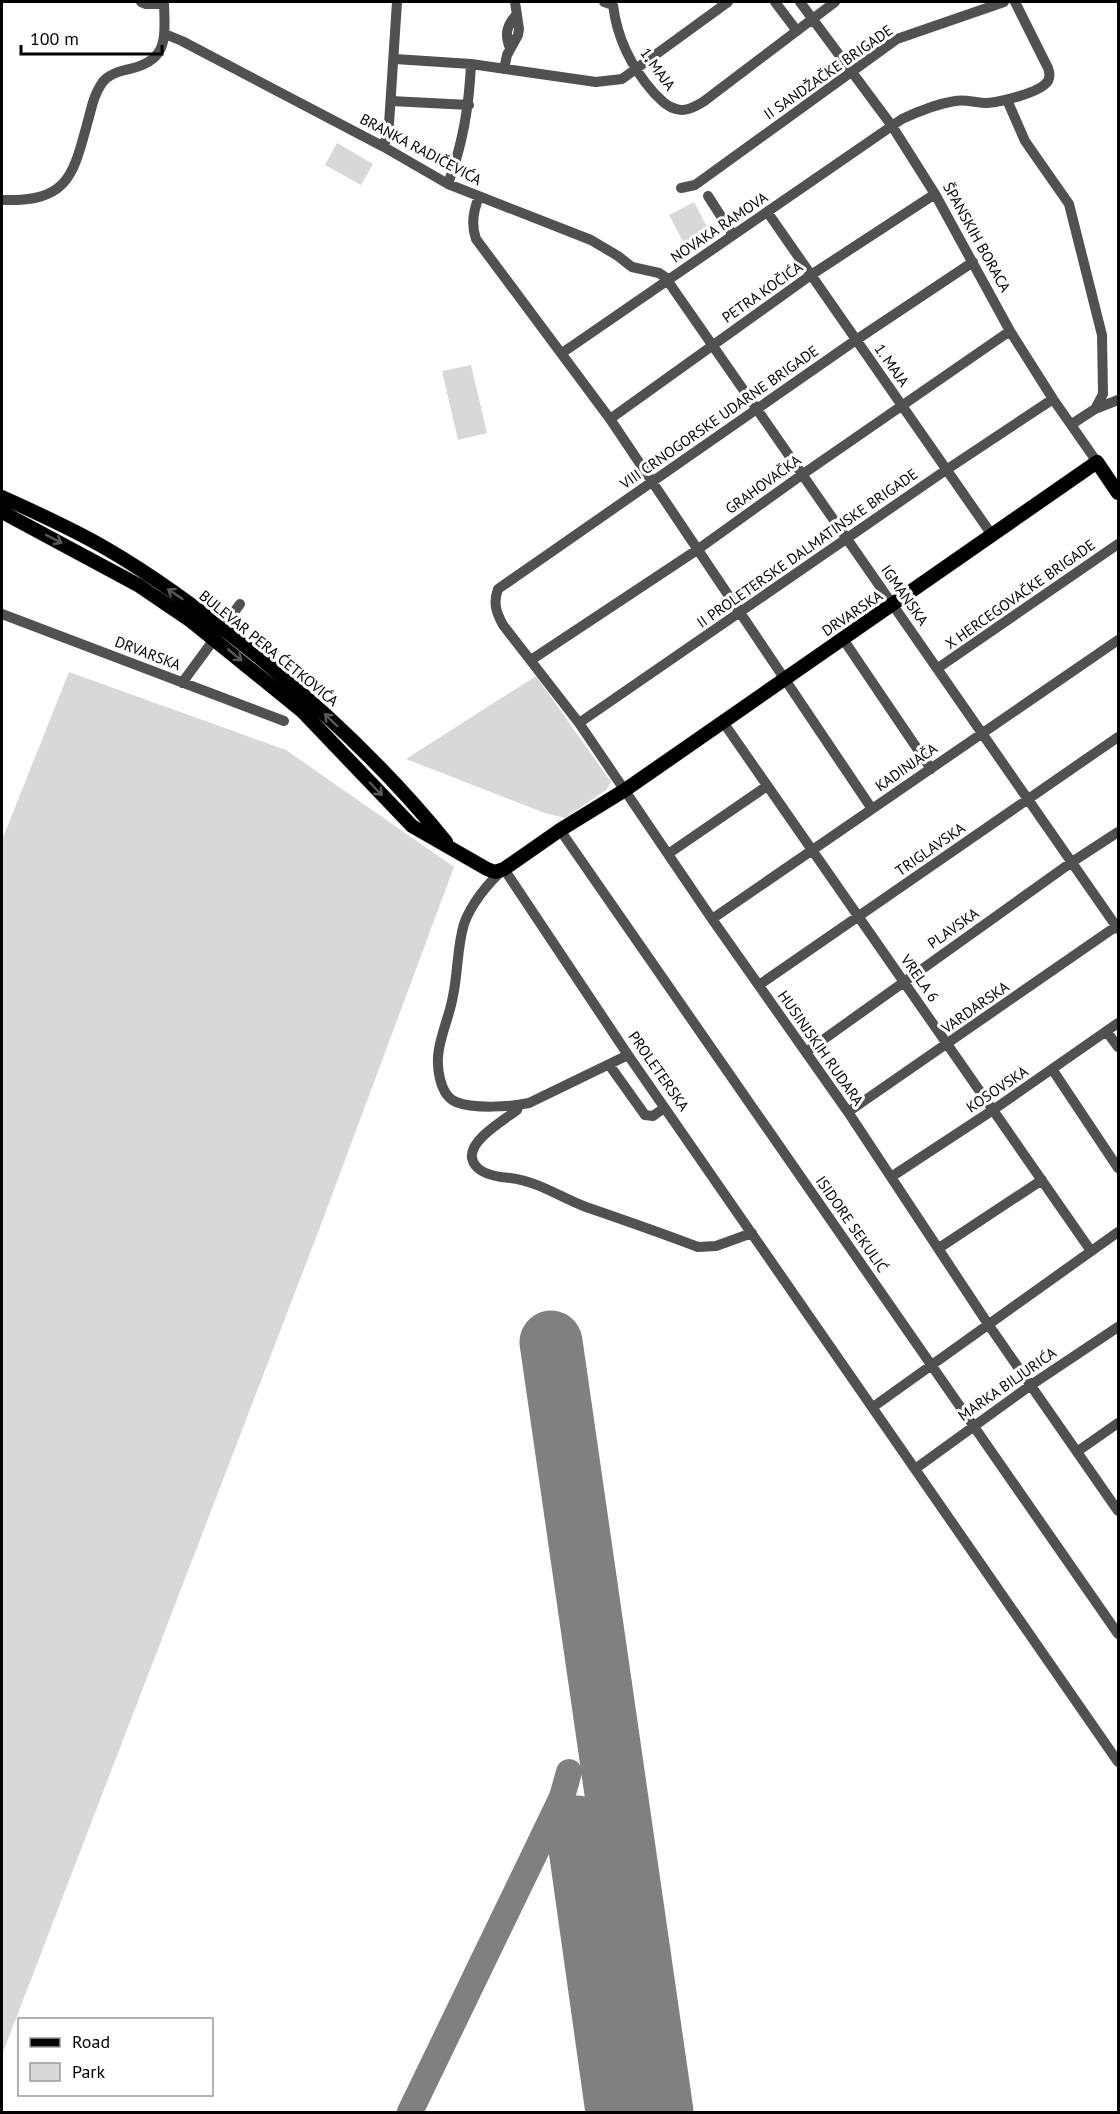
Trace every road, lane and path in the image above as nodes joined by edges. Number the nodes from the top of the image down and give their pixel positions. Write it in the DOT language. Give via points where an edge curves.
graph roads {
  1 [pos="141,2"];
  2 [pos="397,2"];
  3 [pos="515,2"];
  4 [pos="612,2"];
  5 [pos="728,2"];
  6 [pos="775,2"];
  7 [pos="800,2"];
  8 [pos="1004,2"];
  9 [pos="1015,2"];
  10 [pos="164,3"];
  11 [pos="831,3"];
  12 [pos="813,19"];
  13 [pos="797,31"];
  14 [pos="165,34"];
  15 [pos="395,59"];
  16 [pos="471,64"];
  17 [pos="504,69"];
  18 [pos="635,69"];
  19 [pos="852,72"];
  20 [pos="1007,99"];
  21 [pos="391,101"];
  22 [pos="469,105"];
  23 [pos="892,126"];
  24 [pos="384,147"];
  25 [pos="448,184"];
  26 [pos="681,188"];
  27 [pos="935,195"];
  28 [pos="708,196"];
  29 [pos="479,197"];
  30 [pos="2,200"];
  31 [pos="768,213"];
  32 [pos="733,235"];
  33 [pos="973,262"];
  34 [pos="811,276"];
  35 [pos="667,279"];
  36 [pos="1010,331"];
  37 [pos="856,340"];
  38 [pos="712,344"];
  39 [pos="562,353"];
  40 [pos="1053,399"];
  41 [pos="1119,400"];
  42 [pos="902,406"];
  43 [pos="1095,409"];
  44 [pos="758,410"];
  45 [pos="610,419"];
  46 [pos="1072,424"];
  47 [pos="1097,462"];
  48 [pos="946,470"];
  49 [pos="803,474"];
  50 [pos="651,482"];
  51 [pos="1116,486"];
  52 [pos="2,497"];
  53 [pos="2,512"];
  54 [pos="992,535"];
  55 [pos="848,539"];
  56 [pos="1119,544"];
  57 [pos="698,550"];
  58 [pos="240,604"];
  59 [pos="893,605"];
  60 [pos="495,607"];
  61 [pos="740,613"];
  62 [pos="2,614"];
  63 [pos="219,633"];
  64 [pos="843,639"];
  65 [pos="1119,640"];
  66 [pos="531,660"];
  67 [pos="938,668"];
  68 [pos="784,679"];
  69 [pos="182,683"];
  70 [pos="284,721"];
  71 [pos="723,722"];
  72 [pos="579,723"];
  73 [pos="983,733"];
  74 [pos="1119,737"];
  75 [pos="931,769"];
  76 [pos="767,786"];
  77 [pos="625,790"];
  78 [pos="1029,799"];
  79 [pos="872,809"];
  80 [pos="560,831"];
  81 [pos="1119,832"];
  82 [pos="812,850"];
  83 [pos="668,854"];
  84 [pos="1072,862"];
  85 [pos="504,869"];
  86 [pos="859,917"];
  87 [pos="712,920"];
  88 [pos="1118,927"];
  89 [pos="904,981"];
  90 [pos="759,985"];
  91 [pos="1119,1023"];
  92 [pos="1107,1032"];
  93 [pos="948,1045"];
  94 [pos="1119,1047"];
  95 [pos="806,1052"];
  96 [pos="628,1055"];
  97 [pos="610,1066"];
  98 [pos="1052,1069"];
  99 [pos="519,1105"];
  100 [pos="664,1108"];
  101 [pos="993,1110"];
  102 [pos="848,1112"];
  103 [pos="1119,1168"];
  104 [pos="891,1177"];
  105 [pos="1042,1180"];
  106 [pos="1119,1232"];
  107 [pos="752,1233"];
  108 [pos="939,1248"];
  109 [pos="1091,1251"];
  110 [pos="988,1324"];
  111 [pos="1119,1327"];
  112 [pos="932,1365"];
  113 [pos="1031,1385"];
  114 [pos="873,1407"];
  115 [pos="1119,1423"];
  116 [pos="973,1426"];
  117 [pos="1078,1451"];
  118 [pos="915,1469"];
  119 [pos="1119,1511"];
  120 [pos="1119,1635"];
  121 [pos="1119,1762"];
  1 -- 10 [label="street"];
  2 -- 15 [label="street"];
  3 -- 17 [label="street" via="518,35"];
  4 -- 18 [label="street, 1. MAJA" via="618,30"];
  5 -- 18 [label="street"];
  6 -- 13 [label="street"];
  7 -- 12 [label="street, ŠPANSKIH BORACA"];
  8 -- 19 [label="street, II SANDŽAČKE BRIGADE" via="897,39"];
  9 -- 20 [label="street, NOVAKA RAMOVA" via="1050,74 1041,87"];
  10 -- 14 [label="street"];
  11 -- 12 [label="street"];
  12 -- 13 [label="street"];
  12 -- 19 [label="street, ŠPANSKIH BORACA"];
  13 -- 18 [label="street, 1. MAJA" via="702,102 685,110 667,105"];
  14 -- 24 [label="street, BRANKA RADIČEVIĆA"];
  14 -- 30 [label="street" via="156,58 149,64 118,72 103,81 95,95 76,163 63,185 48,195"];
  15 -- 16 [label="street"];
  15 -- 21 [label="street"];
  16 -- 17 [label="street"];
  16 -- 22 [label="street"];
  17 -- 18 [label="street" via="596,82 622,79"];
  19 -- 23 [label="street, ŠPANSKIH BORACA"];
  19 -- 26 [label="street, II SANDŽAČKE BRIGADE" via="695,185"];
  20 -- 23 [label="street, NOVAKA RAMOVA" via="988,103 967,99 949,102 917,112"];
  20 -- 43 [label="street" via="1025,141 1070,204 1102,335 1103,394"];
  21 -- 22 [label="street"];
  21 -- 24 [label="street"];
  22 -- 25 [label="street"];
  23 -- 27 [label="street, ŠPANSKIH BORACA"];
  23 -- 31 [label="street, NOVAKA RAMOVA"];
  24 -- 25 [label="street, BRANKA RADIČEVIĆA"];
  25 -- 29 [label="street, BRANKA RADIČEVIĆA"];
  27 -- 33 [label="street, ŠPANSKIH BORACA"];
  27 -- 34 [label="street, PETRA KOČIĆA"];
  28 -- 32 [label="street"];
  29 -- 35 [label="street, BRANKA RADIČEVIĆA" via="591,240 632,267 659,273"];
  29 -- 39 [label="street" via="473,215 476,239"];
  31 -- 32 [label="street, NOVAKA RAMOVA"];
  31 -- 34 [label="street, 1. MAJA"];
  32 -- 35 [label="street, NOVAKA RAMOVA"];
  33 -- 36 [label="street, ŠPANSKIH BORACA"];
  33 -- 37 [label="street, VIII CRNOGORSKE UDARNE BRIGADE"];
  34 -- 37 [label="street, 1. MAJA"];
  34 -- 38 [label="street, PETRA KOČIĆA"];
  35 -- 38 [label="street, IGMANSKA"];
  35 -- 39 [label="street, NOVAKA RAMOVA"];
  36 -- 40 [label="street, ŠPANSKIH BORACA"];
  36 -- 42 [label="street, GRAHOVAČKA"];
  37 -- 42 [label="street, 1. MAJA"];
  37 -- 44 [label="street, VIII CRNOGORSKE UDARNE BRIGADE"];
  38 -- 44 [label="street, IGMANSKA"];
  38 -- 45 [label="street, PETRA KOČIĆA"];
  39 -- 45 [label="street"];
  40 -- 46 [label="street, ŠPANSKIH BORACA"];
  40 -- 48 [label="street, II PROLETERSKE DALMATINSKE BRIGADE"];
  41 -- 43 [label="street"];
  42 -- 48 [label="street, 1. MAJA"];
  42 -- 49 [label="street, GRAHOVAČKA"];
  43 -- 46 [label="street"];
  44 -- 49 [label="street, IGMANSKA"];
  44 -- 50 [label="street, VIII CRNOGORSKE UDARNE BRIGADE"];
  45 -- 50 [label="street"];
  46 -- 47 [label="street, ŠPANSKIH BORACA"];
  47 -- 51 [label="main road, ŠPANSKIH BORACA"];
  47 -- 54 [label="main road, DRVARSKA"];
  48 -- 54 [label="street, 1. MAJA"];
  48 -- 55 [label="street, II PROLETERSKE DALMATINSKE BRIGADE"];
  49 -- 55 [label="street, IGMANSKA"];
  49 -- 57 [label="street, GRAHOVAČKA"];
  50 -- 57 [label="street"];
  50 -- 60 [label="street, VIII CRNOGORSKE UDARNE BRIGADE" via="498,589"];
  63 -- 52 [label="main road, BULEVAR PERA ĆETKOVIĆA, one-way" via="108,549"];
  53 -- 63 [label="main road, BULEVAR PERA ĆETKOVIĆA, one-way"];
  54 -- 59 [label="main road, DRVARSKA"];
  55 -- 59 [label="street, IGMANSKA"];
  55 -- 61 [label="street, II PROLETERSKE DALMATINSKE BRIGADE"];
  56 -- 67 [label="street, X HERCEGOVAČKE BRIGADE"];
  57 -- 61 [label="street"];
  57 -- 66 [label="street, GRAHOVAČKA"];
  58 -- 63 [label="street"];
  59 -- 64 [label="main road, DRVARSKA"];
  59 -- 67 [label="street, IGMANSKA"];
  60 -- 66 [label="street, HUSINJSKIH RUDARA" via="503,625"];
  61 -- 68 [label="street"];
  61 -- 72 [label="street, II PROLETERSKE DALMATINSKE BRIGADE"];
  62 -- 69 [label="street, DRVARSKA"];
  63 -- 69 [label="street"];
  63 -- 85 [label="main road, BULEVAR PERA ĆETKOVIĆA" via="327,716 421,811 450,848 487,869"];
  64 -- 68 [label="main road, DRVARSKA"];
  64 -- 75 [label="street"];
  65 -- 73 [label="street, KADINJAČA"];
  66 -- 72 [label="street, HUSINJSKIH RUDARA"];
  67 -- 73 [label="street, IGMANSKA"];
  68 -- 71 [label="main road, DRVARSKA"];
  68 -- 79 [label="street"];
  69 -- 70 [label="street, DRVARSKA"];
  71 -- 76 [label="street, VRELA 6"];
  71 -- 77 [label="main road, DRVARSKA"];
  72 -- 77 [label="street, HUSINJSKIH RUDARA"];
  73 -- 75 [label="street, KADINJAČA"];
  73 -- 78 [label="street, IGMANSKA"];
  74 -- 78 [label="street, TRIGLAVSKA"];
  75 -- 79 [label="street, KADINJAČA"];
  76 -- 82 [label="street, VRELA 6"];
  76 -- 83 [label="street"];
  77 -- 80 [label="main road"];
  77 -- 83 [label="street, HUSINJSKIH RUDARA"];
  78 -- 84 [label="street, IGMANSKA"];
  78 -- 86 [label="street, TRIGLAVSKA"];
  79 -- 82 [label="street, KADINJAČA"];
  80 -- 85 [label="main road"];
  80 -- 112 [label="street, ISIDORE SEKULIĆ"];
  81 -- 84 [label="street, PLAVSKA"];
  82 -- 86 [label="street, VRELA 6"];
  82 -- 87 [label="street, KADINJAČA"];
  83 -- 87 [label="street, HUSINJSKIH RUDARA"];
  84 -- 88 [label="street, IGMANSKA"];
  84 -- 89 [label="street, PLAVSKA"];
  85 -- 96 [label="street, PROLETERSKA"];
  85 -- 99 [label="street" via="477,901 464,926 438,1070 454,1102"];
  86 -- 89 [label="street, VRELA 6"];
  86 -- 90 [label="street, TRIGLAVSKA"];
  87 -- 90 [label="street, HUSINJSKIH RUDARA"];
  88 -- 93 [label="street, VARDARSKA"];
  89 -- 93 [label="street, VRELA 6"];
  89 -- 95 [label="street, PLAVSKA"];
  90 -- 95 [label="street, HUSINJSKIH RUDARA"];
  91 -- 92 [label="street, KOSOVSKA"];
  92 -- 94 [label="street"];
  92 -- 98 [label="street, KOSOVSKA"];
  93 -- 101 [label="street, VRELA 6"];
  93 -- 102 [label="street, VARDARSKA"];
  95 -- 102 [label="street, HUSINJSKIH RUDARA"];
  96 -- 97 [label="street"];
  96 -- 100 [label="street, PROLETERSKA"];
  97 -- 99 [label="street"];
  97 -- 100 [label="street" via="645,1115 652,1116"];
  98 -- 101 [label="street, KOSOVSKA"];
  98 -- 103 [label="street"];
  99 -- 107 [label="street" via="476,1142 472,1159 482,1172 527,1181 586,1207 698,1247 716,1246"];
  100 -- 107 [label="street, PROLETERSKA"];
  101 -- 104 [label="street, KOSOVSKA"];
  101 -- 105 [label="street, VRELA 6"];
  102 -- 104 [label="street, HUSINJSKIH RUDARA"];
  104 -- 108 [label="street, HUSINJSKIH RUDARA"];
  105 -- 108 [label="street"];
  105 -- 109 [label="street, VRELA 6"];
  106 -- 109 [label="street"];
  107 -- 114 [label="street, PROLETERSKA"];
  108 -- 110 [label="street, HUSINJSKIH RUDARA"];
  109 -- 110 [label="street"];
  110 -- 112 [label="street"];
  110 -- 113 [label="street, HUSINJSKIH RUDARA"];
  111 -- 113 [label="street, MARKA BILJURIĆA"];
  112 -- 114 [label="street"];
  112 -- 116 [label="street, ISIDORE SEKULIĆ"];
  113 -- 116 [label="street, MARKA BILJURIĆA"];
  113 -- 117 [label="street, HUSINJSKIH RUDARA"];
  114 -- 118 [label="street, PROLETERSKA"];
  115 -- 117 [label="street"];
  116 -- 118 [label="street, MARKA BILJURIĆA"];
  116 -- 120 [label="street, ISIDORE SEKULIĆ"];
  117 -- 119 [label="street, HUSINJSKIH RUDARA"];
  118 -- 121 [label="street, PROLETERSKA"];
}
